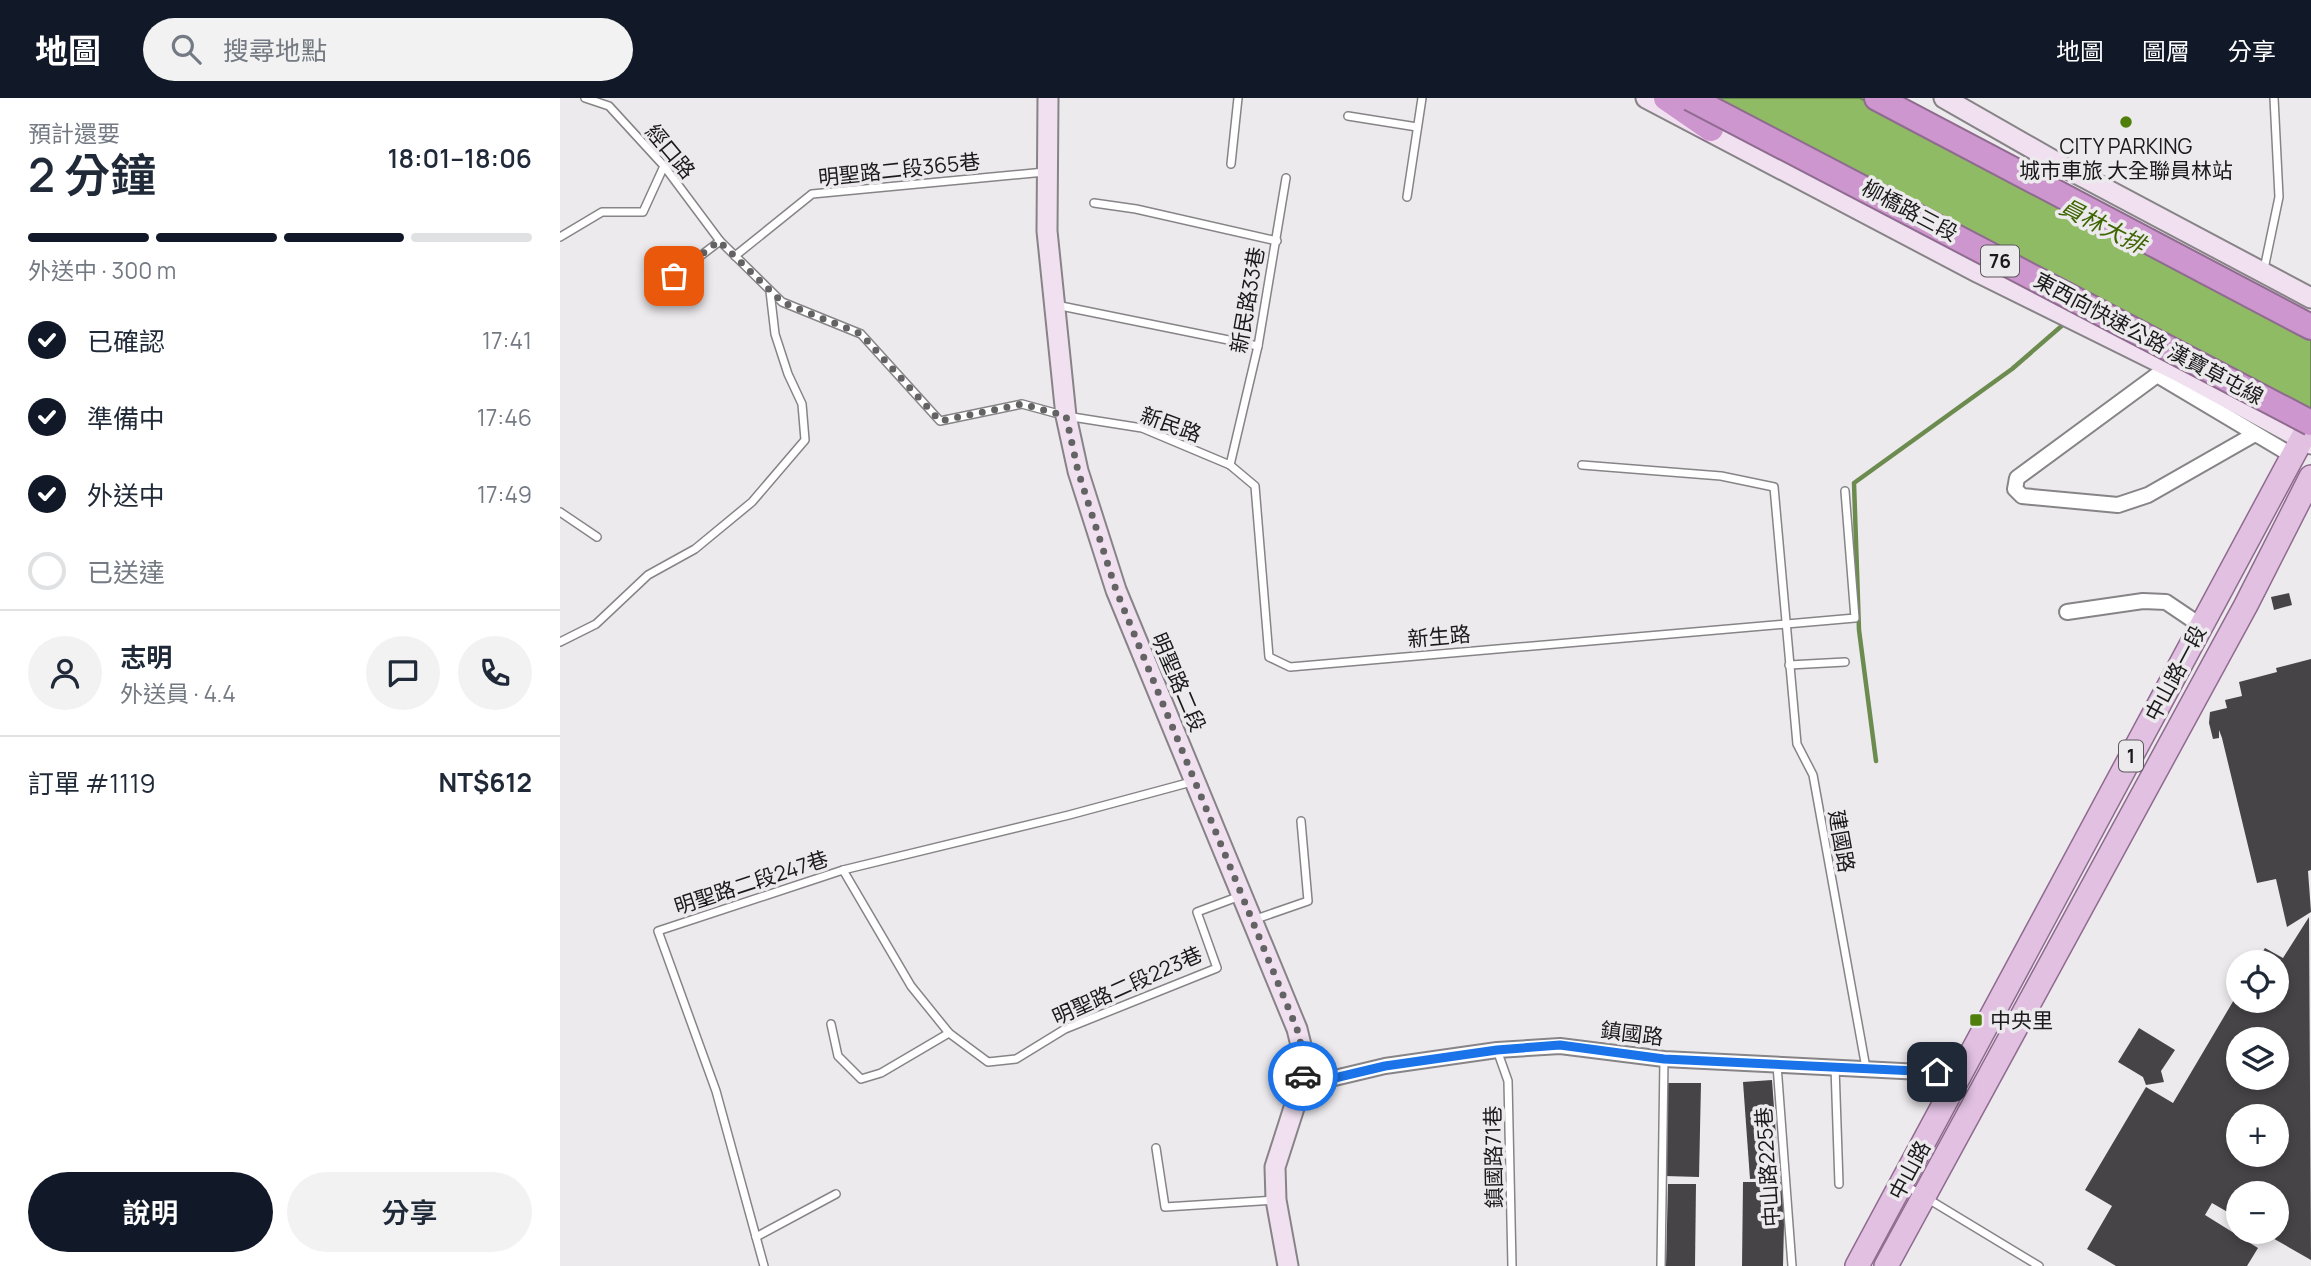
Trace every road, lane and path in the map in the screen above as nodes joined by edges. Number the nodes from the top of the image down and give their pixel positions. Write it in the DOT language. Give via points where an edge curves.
graph roads {
  1 [pos="585,98"];
  2 [pos="1048,98"];
  3 [pos="1238,98"];
  4 [pos="1422,98"];
  5 [pos="1646,98"];
  6 [pos="1666,98"];
  7 [pos="1690,98"];
  8 [pos="1877,98"];
  9 [pos="1944,98"];
  10 [pos="2274,98"];
  11 [pos="1348,116"];
  12 [pos="1418,127"];
  13 [pos="1711,130"];
  14 [pos="1231,164"];
  15 [pos="664,166"];
  16 [pos="1045,172"];
  17 [pos="1286,178"];
  18 [pos="1407,197"];
  19 [pos="1094,203"];
  20 [pos="560,237"];
  21 [pos="719,241"];
  22 [pos="1277,241"];
  23 [pos="735,256"];
  24 [pos="2263,273"];
  25 [pos="674,276"];
  26 [pos="770,290"];
  27 [pos="2311,298"];
  28 [pos="1055,304"];
  29 [pos="2311,327"];
  30 [pos="1258,346"];
  31 [pos="1066,416"];
  32 [pos="2255,434"];
  33 [pos="2306,436"];
  34 [pos="1230,465"];
  35 [pos="1582,465"];
  36 [pos="2311,478"];
  37 [pos="1255,486"];
  38 [pos="1845,491"];
  39 [pos="560,512"];
  40 [pos="597,537"];
  41 [pos="2067,612"];
  42 [pos="1785,622"];
  43 [pos="2200,625"];
  44 [pos="560,642"];
  45 [pos="1845,662"];
  46 [pos="1789,665"];
  47 [pos="1195,781"];
  48 [pos="1301,821"];
  49 [pos="843,870"];
  50 [pos="1243,895"];
  51 [pos="1253,920"];
  52 [pos="831,1024"];
  53 [pos="949,1033"];
  54 [pos="1497,1050"];
  55 [pos="1664,1059"];
  56 [pos="1777,1065"];
  57 [pos="1835,1067"];
  58 [pos="1866,1068"];
  59 [pos="1961,1074"];
  60 [pos="1985,1083"];
  61 [pos="1301,1086"];
  62 [pos="1156,1148"];
  63 [pos="1839,1184"];
  64 [pos="1902,1184"];
  65 [pos="836,1194"];
  66 [pos="1924,1196"];
  67 [pos="1276,1200"];
  68 [pos="756,1237"];
  69 [pos="764,1266"];
  70 [pos="1288,1266"];
  71 [pos="1512,1266"];
  72 [pos="1661,1266"];
  73 [pos="1792,1266"];
  74 [pos="1857,1266"];
  75 [pos="1886,1266"];
  76 [pos="2039,1266"];
  1 -- 15 [label="lane, 經口路" via="609,106"];
  2 -- 16 [label="street, 明聖路二段"];
  3 -- 14 [label="lane"];
  4 -- 12 [label="lane"];
  5 -- 13 [label="street, 柳橋路三段"];
  6 -- 13 [label="highway"];
  7 -- 33 [label="highway, 東西向快速公路 漢寶草屯線 / 76, bridge"];
  8 -- 29 [label="highway"];
  9 -- 24 [label="street"];
  10 -- 24 [label="lane" via="2279,197"];
  11 -- 12 [label="lane"];
  12 -- 18 [label="lane"];
  13 -- 33 [label="street, 柳橋路三段" via="1979,272"];
  15 -- 20 [label="lane" via="643,212 602,212"];
  15 -- 21 [label="lane, 經口路"];
  16 -- 23 [label="lane, 明聖路二段365巷" via="813,194"];
  16 -- 28 [label="street, 明聖路二段"];
  17 -- 22 [label="lane"];
  19 -- 22 [label="lane, 新民路33巷"];
  21 -- 23 [label="lane, 經口路"];
  21 -- 25 [label="lane"];
  22 -- 30 [label="lane, 新民路33巷"];
  23 -- 26 [label="lane, 經口路"];
  24 -- 27 [label="street"];
  26 -- 31 [label="lane, 經口路" via="782,302 861,334 940,421 1022,404"];
  26 -- 44 [label="lane" via="775,334 802,404 805,440 752,502 695,549 648,575 596,624"];
  28 -- 30 [label="lane"];
  28 -- 31 [label="street, 明聖路二段"];
  30 -- 34 [label="lane, 新民路33巷"];
  31 -- 34 [label="lane, 新民路" via="1142,428"];
  31 -- 47 [label="street, 明聖路二段" via="1078,471 1116,590"];
  32 -- 32 [label="street" via="2157,375 2017,478 2015,489 2022,496 2119,505 2148,495"];
  32 -- 33 [label="street"];
  33 -- 43 [label="main road, 中山路一段 / 1"];
  34 -- 37 [label="lane, 新民路"];
  35 -- 42 [label="lane, 建國路" via="1721,476 1774,487"];
  36 -- 60 [label="main road, 中山路一段 / 1"];
  37 -- 42 [label="lane, 新生路" via="1269,657 1290,667"];
  38 -- 42 [label="lane" via="1856,618"];
  39 -- 40 [label="lane"];
  41 -- 43 [label="street" via="2166,602"];
  42 -- 46 [label="lane, 建國路"];
  43 -- 59 [label="main road, 中山路一段 / 1"];
  45 -- 46 [label="lane"];
  46 -- 58 [label="lane, 建國路" via="1797,744 1813,775"];
  47 -- 49 [label="lane, 明聖路二段247巷"];
  47 -- 50 [label="street, 明聖路二段"];
  48 -- 51 [label="lane" via="1308,901"];
  49 -- 53 [label="lane, 明聖路二段223巷" via="911,986"];
  49 -- 68 [label="lane, 明聖路二段247巷" via="658,931 716,1091"];
  50 -- 51 [label="street, 明聖路二段"];
  50 -- 53 [label="lane, 明聖路二段223巷" via="1197,912 1217,968 1065,1029 1016,1059 988,1062"];
  51 -- 61 [label="street, 明聖路二段" via="1297,1029 1305,1061"];
  52 -- 53 [label="lane" via="838,1056 861,1079 881,1073"];
  54 -- 55 [label="street, 鎮國路" via="1560,1045"];
  54 -- 61 [label="street, 鎮國路" via="1385,1066"];
  54 -- 71 [label="lane, 鎮國路71巷" via="1508,1082"];
  55 -- 56 [label="street, 鎮國路"];
  55 -- 72 [label="lane"];
  56 -- 57 [label="street, 鎮國路"];
  56 -- 73 [label="lane, 中山路225巷"];
  57 -- 58 [label="street, 鎮國路"];
  57 -- 63 [label="lane"];
  58 -- 59 [label="street, 鎮國路"];
  59 -- 64 [label="main road, 中山路 / 1"];
  60 -- 66 [label="main road, 中山路 / 1"];
  61 -- 67 [label="street, 明聖路二段" via="1275,1167"];
  62 -- 67 [label="lane" via="1165,1207"];
  64 -- 66 [label="lane"];
  64 -- 74 [label="main road, 中山路 / 1"];
  65 -- 68 [label="lane"];
  66 -- 75 [label="main road, 中山路 / 1"];
  66 -- 76 [label="lane"];
  67 -- 70 [label="street, 明聖路二段"];
  68 -- 69 [label="lane, 明聖路二段247巷"];
}
